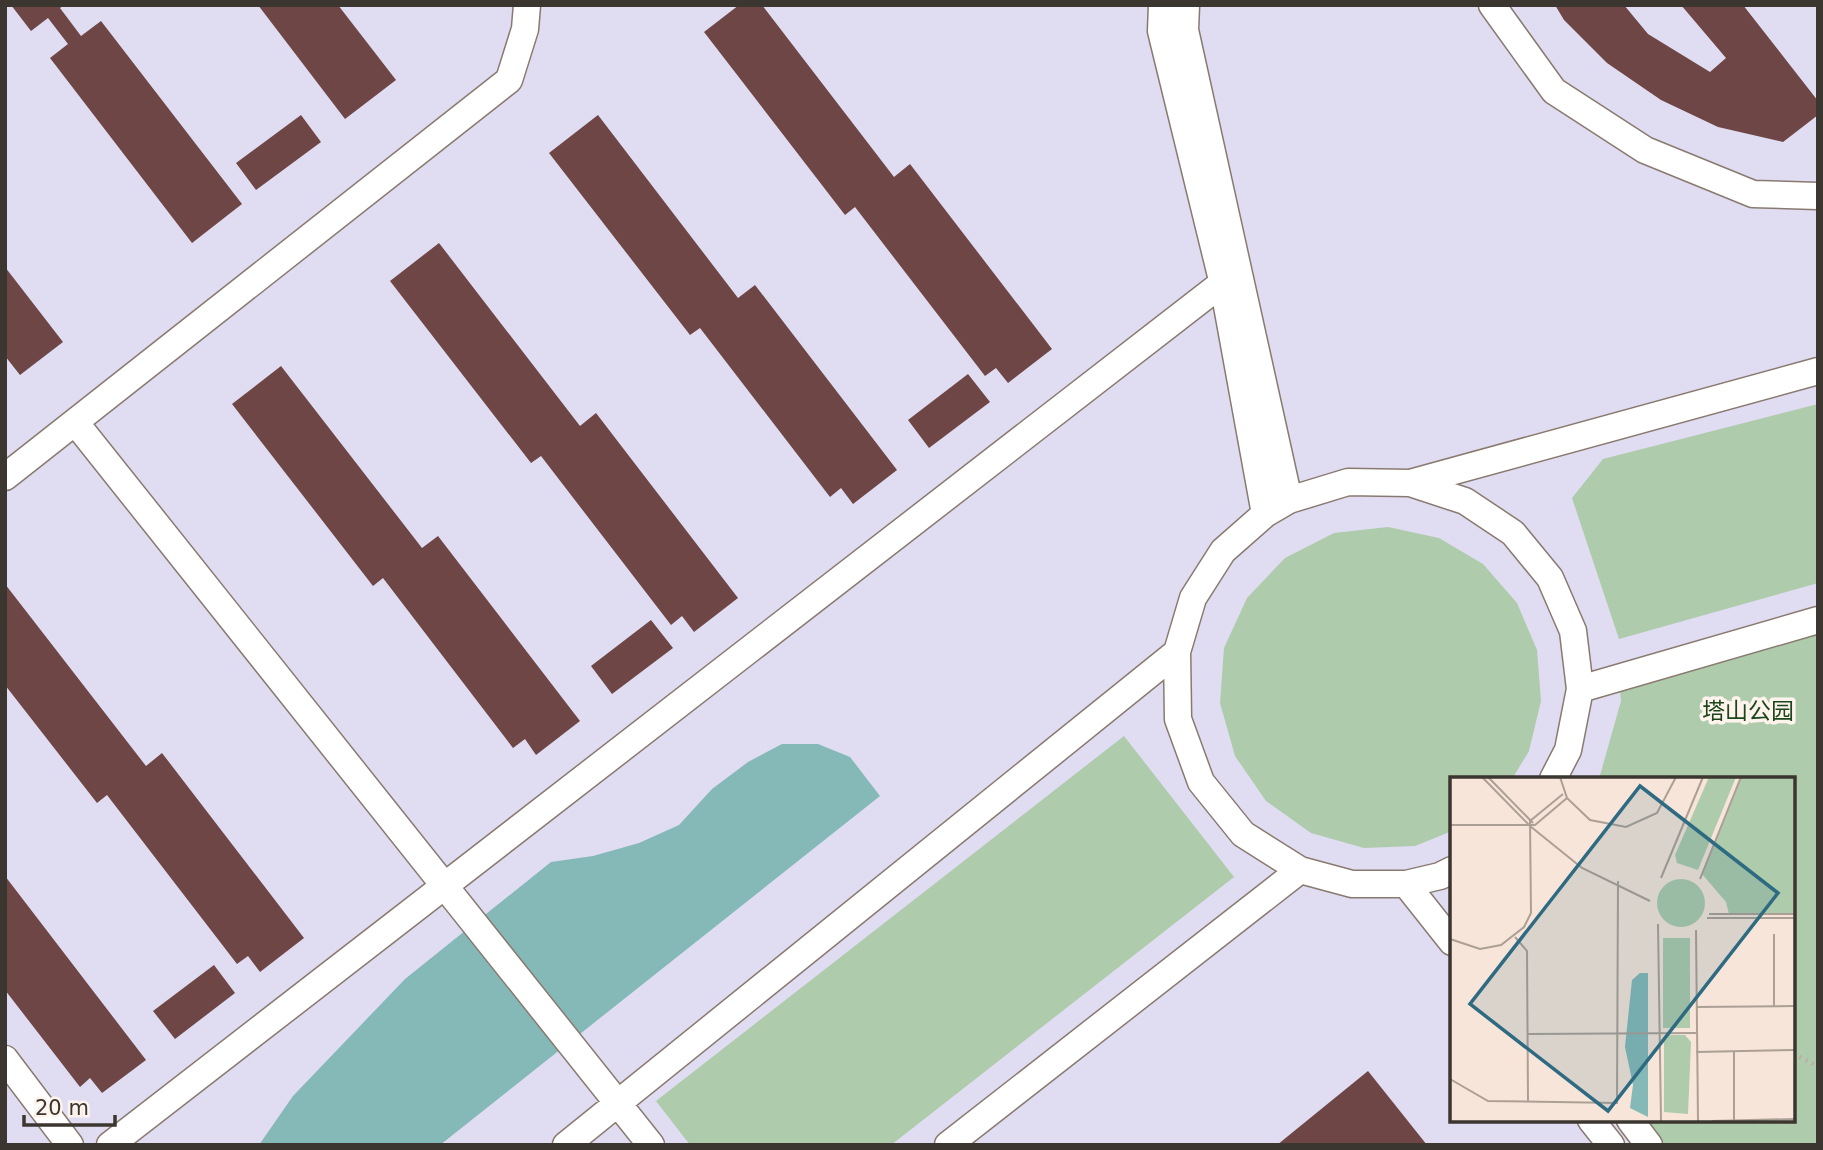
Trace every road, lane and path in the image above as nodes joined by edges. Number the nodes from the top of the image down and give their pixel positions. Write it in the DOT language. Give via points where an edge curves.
graph roads {
  1 [pos="527,5"];
  2 [pos="1162,5"];
  3 [pos="1186,5"];
  4 [pos="1492,5"];
  5 [pos="1818,196"];
  6 [pos="1231,277"];
  7 [pos="1818,371"];
  8 [pos="75,422"];
  9 [pos="5,477"];
  10 [pos="1410,483"];
  11 [pos="1289,500"];
  12 [pos="1265,514"];
  13 [pos="1818,620"];
  14 [pos="1177,652"];
  15 [pos="1580,689"];
  16 [pos="1554,777"];
  17 [pos="1300,870"];
  18 [pos="1448,879"];
  19 [pos="1406,884"];
  20 [pos="444,886"];
  21 [pos="1450,939"];
  22 [pos="1795,1055"];
  23 [pos="5,1059"];
  24 [pos="1818,1066"];
  25 [pos="618,1103"];
  26 [pos="1593,1122"];
  27 [pos="1632,1122"];
  28 [pos="70,1145"];
  29 [pos="110,1145"];
  30 [pos="566,1145"];
  31 [pos="652,1145"];
  32 [pos="948,1145"];
  33 [pos="1611,1145"];
  34 [pos="1649,1145"];
  1 -- 8 [label="street" via="525,29 509,80"];
  2 -- 6 [label="street" via="1161,31"];
  3 -- 6 [label="street" via="1185,30"];
  4 -- 5 [label="street" via="1554,91 1644,150 1753,194"];
  6 -- 11 [label="street"];
  6 -- 12 [label="street"];
  6 -- 20 [label="street"];
  7 -- 10 [label="street"];
  8 -- 9 [label="street"];
  8 -- 20 [label="street"];
  10 -- 11 [label="street" via="1348,482"];
  10 -- 15 [label="street" via="1465,500 1513,533 1550,578 1573,631"];
  11 -- 12 [label="street"];
  12 -- 14 [label="street" via="1215,563 1193,598"];
  13 -- 15 [label="street"];
  14 -- 17 [label="street" via="1178,719 1201,782 1243,834"];
  14 -- 25 [label="street"];
  15 -- 16 [label="street" via="1568,750"];
  17 -- 19 [label="street" via="1352,884"];
  17 -- 32 [label="street"];
  18 -- 19 [label="street"];
  19 -- 21 [label="street"];
  20 -- 25 [label="street"];
  20 -- 29 [label="street"];
  22 -- 24 [label="path"];
  23 -- 28 [label="street"];
  25 -- 30 [label="street"];
  25 -- 31 [label="street"];
  26 -- 33 [label="street"];
  27 -- 34 [label="street"];
}
